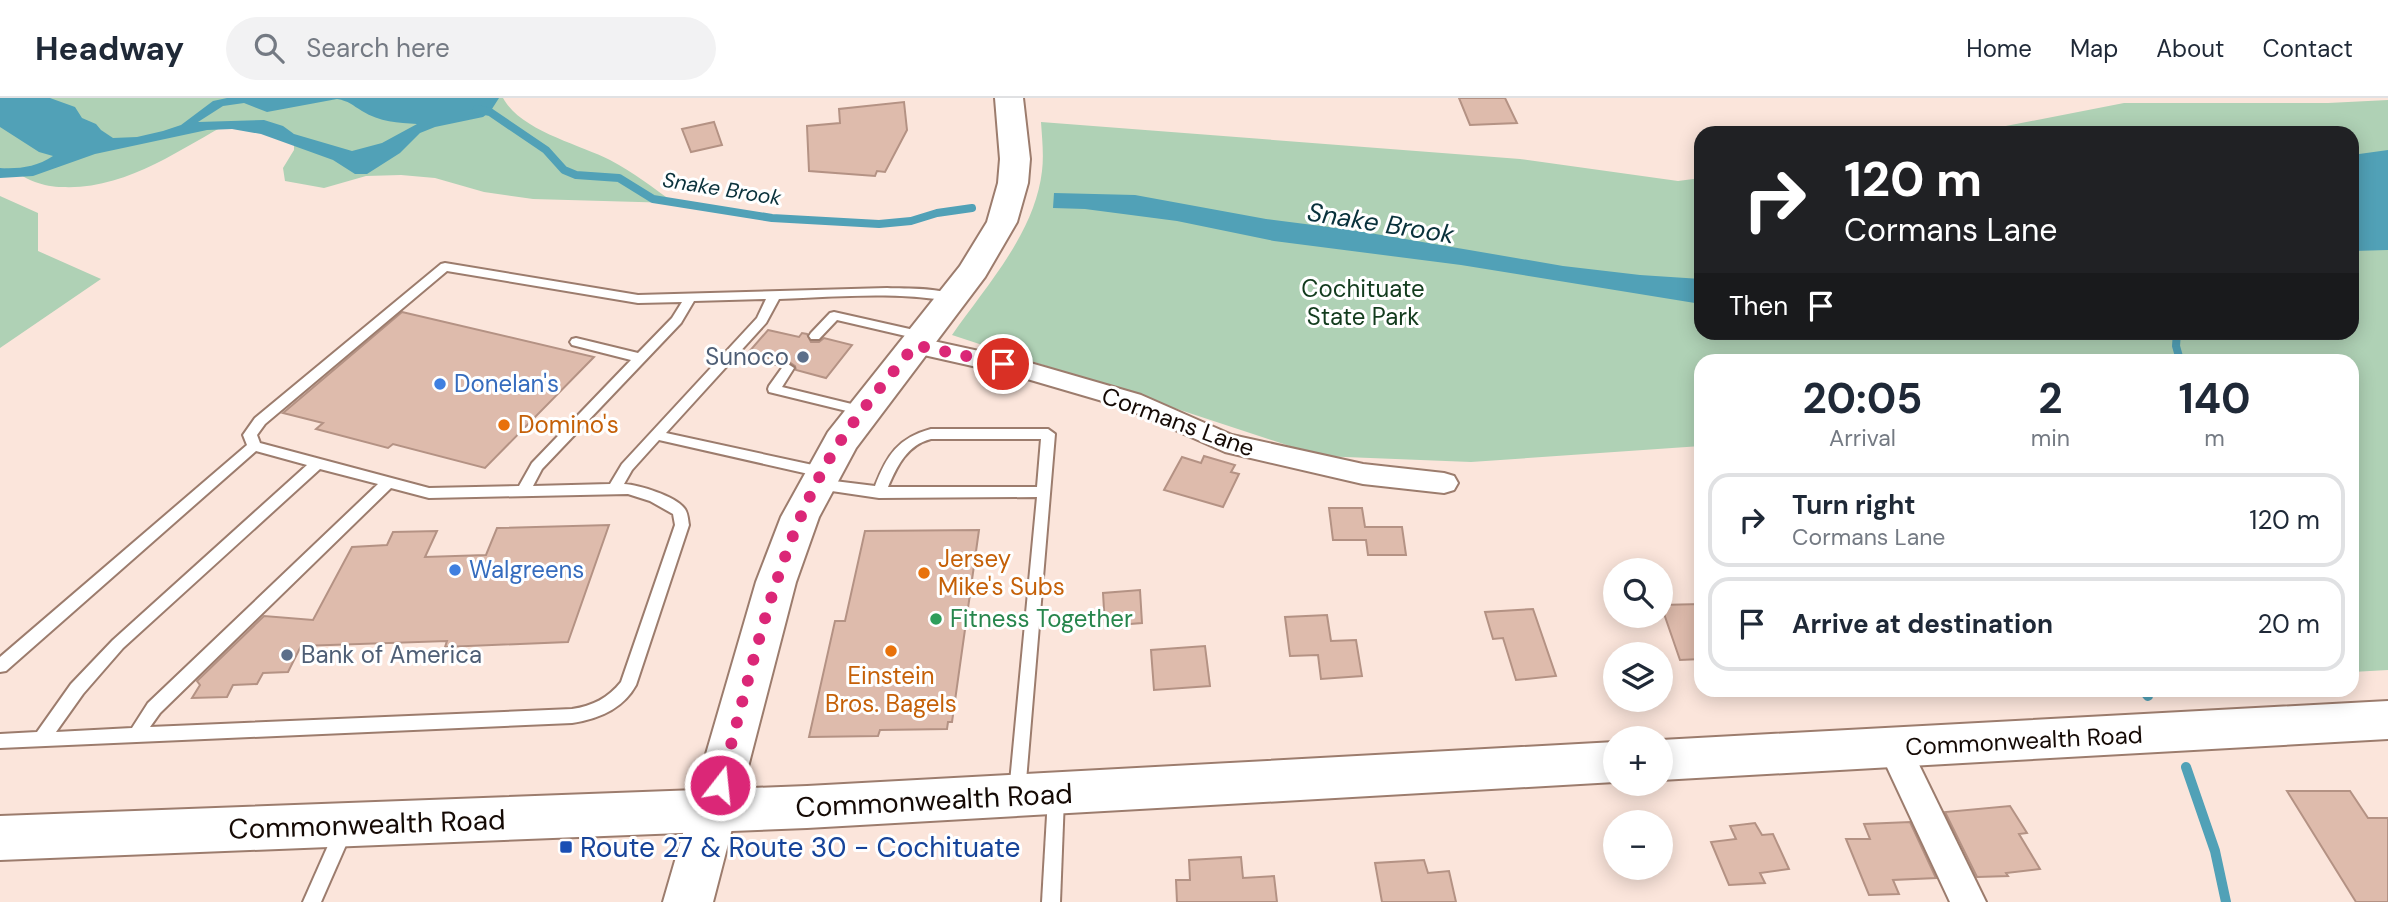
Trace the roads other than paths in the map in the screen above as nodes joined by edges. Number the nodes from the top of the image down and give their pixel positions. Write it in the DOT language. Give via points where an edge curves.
graph roads {
  1 [pos="1009,98"];
  2 [pos="774,296"];
  3 [pos="690,298"];
  4 [pos="953,298"];
  5 [pos="815,336"];
  6 [pos="919,340"];
  7 [pos="576,342"];
  8 [pos="640,358"];
  9 [pos="788,368"];
  10 [pos="863,411"];
  11 [pos="657,435"];
  12 [pos="254,446"];
  13 [pos="317,464"];
  14 [pos="819,478"];
  15 [pos="1444,483"];
  16 [pos="387,484"];
  17 [pos="614,489"];
  18 [pos="523,491"];
  19 [pos="1044,492"];
  20 [pos="879,493"];
  21 [pos="0,666"];
  22 [pos="2388,720"];
  23 [pos="137,734"];
  24 [pos="42,739"];
  25 [pos="0,741"];
  26 [pos="1895,748"];
  27 [pos="1673,759"];
  28 [pos="1603,763"];
  29 [pos="1037,794"];
  30 [pos="714,810"];
  31 [pos="346,824"];
  32 [pos="0,838"];
  33 [pos="312,902"];
  34 [pos="688,902"];
  35 [pos="1051,902"];
  36 [pos="1968,902"];
  1 -- 4 [label="main road" via="1015,159 1010,196 990,245"];
  2 -- 3 [label="lane"];
  2 -- 4 [label="lane" via="907,292"];
  2 -- 11 [label="lane" via="762,320"];
  3 -- 8 [label="lane" via="677,320"];
  3 -- 12 [label="lane" via="624,298 445,267 260,421 250,435"];
  4 -- 6 [label="main road"];
  5 -- 6 [label="lane" via="834,316"];
  6 -- 10 [label="main road"];
  6 -- 15 [label="street, Cormans Lane" via="1132,401 1225,443 1363,474"];
  7 -- 8 [label="lane"];
  8 -- 18 [label="lane" via="537,466"];
  9 -- 10 [label="lane" via="774,389"];
  10 -- 14 [label="main road"];
  11 -- 14 [label="lane"];
  11 -- 17 [label="lane" via="621,474"];
  12 -- 13 [label="lane"];
  12 -- 21 [label="lane"];
  13 -- 16 [label="lane"];
  13 -- 24 [label="lane" via="118,645 77,690"];
  14 -- 20 [label="lane"];
  14 -- 30 [label="main road" via="783,560"];
  16 -- 18 [label="lane" via="429,493"];
  16 -- 23 [label="lane" via="154,708"];
  17 -- 18 [label="lane"];
  17 -- 23 [label="lane" via="660,498 683,518 632,675 610,705 572,716"];
  19 -- 20 [label="lane"];
  19 -- 20 [label="lane" via="1048,434 931,434 906,444"];
  19 -- 29 [label="lane"];
  22 -- 26 [label="main road, Commonwealth Road"];
  23 -- 24 [label="lane"];
  24 -- 25 [label="lane"];
  26 -- 27 [label="main road, Commonwealth Road"];
  26 -- 36 [label="street"];
  28 -- 29 [label="main road, Commonwealth Road"];
  29 -- 30 [label="main road, Commonwealth Road"];
  29 -- 35 [label="lane"];
  30 -- 31 [label="main road, Commonwealth Road"];
  30 -- 34 [label="main road"];
  31 -- 32 [label="main road, Commonwealth Road"];
  31 -- 33 [label="lane"];
}
